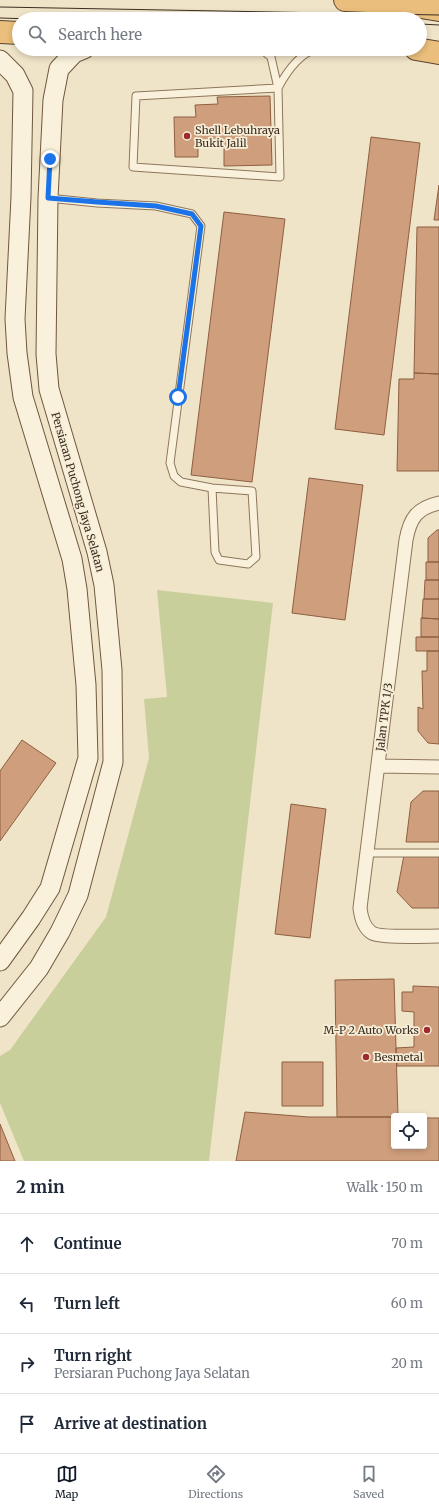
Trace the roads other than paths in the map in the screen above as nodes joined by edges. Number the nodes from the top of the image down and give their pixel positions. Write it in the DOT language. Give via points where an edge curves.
graph roads {
  1 [pos="345,0"];
  2 [pos="439,10"];
  3 [pos="0,32"];
  4 [pos="12,33"];
  5 [pos="427,51"];
  6 [pos="439,53"];
  7 [pos="71,56"];
  8 [pos="270,56"];
  9 [pos="303,56"];
  10 [pos="0,60"];
  11 [pos="278,88"];
  12 [pos="21,197"];
  13 [pos="48,198"];
  14 [pos="212,488"];
  15 [pos="439,503"];
  16 [pos="378,766"];
  17 [pos="439,767"];
  18 [pos="439,852"];
  19 [pos="367,853"];
  20 [pos="439,936"];
  21 [pos="0,961"];
  22 [pos="0,1017"];
  1 -- 2 [label="highway" via="391,2"];
  3 -- 4 [label="highway"];
  5 -- 6 [label="highway"];
  7 -- 13 [label="main road, Persiaran Puchong Jaya Selatan" via="59,69 56,80"];
  8 -- 11 [label="lane"];
  9 -- 11 [label="lane" via="284,76"];
  10 -- 12 [label="main road" via="15,74 23,90"];
  11 -- 11 [label="lane" via="280,177 133,167 136,96"];
  12 -- 13 [label="main road"];
  12 -- 21 [label="main road" via="15,319 17,353 23,397 72,559 86,685 88,758 50,888"];
  13 -- 14 [label="lane" via="156,206 192,214 201,226 170,463 174,476 181,482"];
  13 -- 22 [label="main road, Persiaran Puchong Jaya Selatan" via="48,286 45,323 49,389 97,552 104,585 112,670 113,762 78,895 40,968"];
  14 -- 14 [label="lane" via="216,552 219,560 248,564 256,557 252,491"];
  15 -- 16 [label="street, Jalan TPK 1/3" via="417,513 409,525"];
  16 -- 17 [label="street"];
  16 -- 19 [label="street, Jalan TPK 1/3"];
  18 -- 19 [label="lane"];
  19 -- 20 [label="street, Jalan TPK 1/3" via="360,908 365,926 373,933 384,935"];
}
